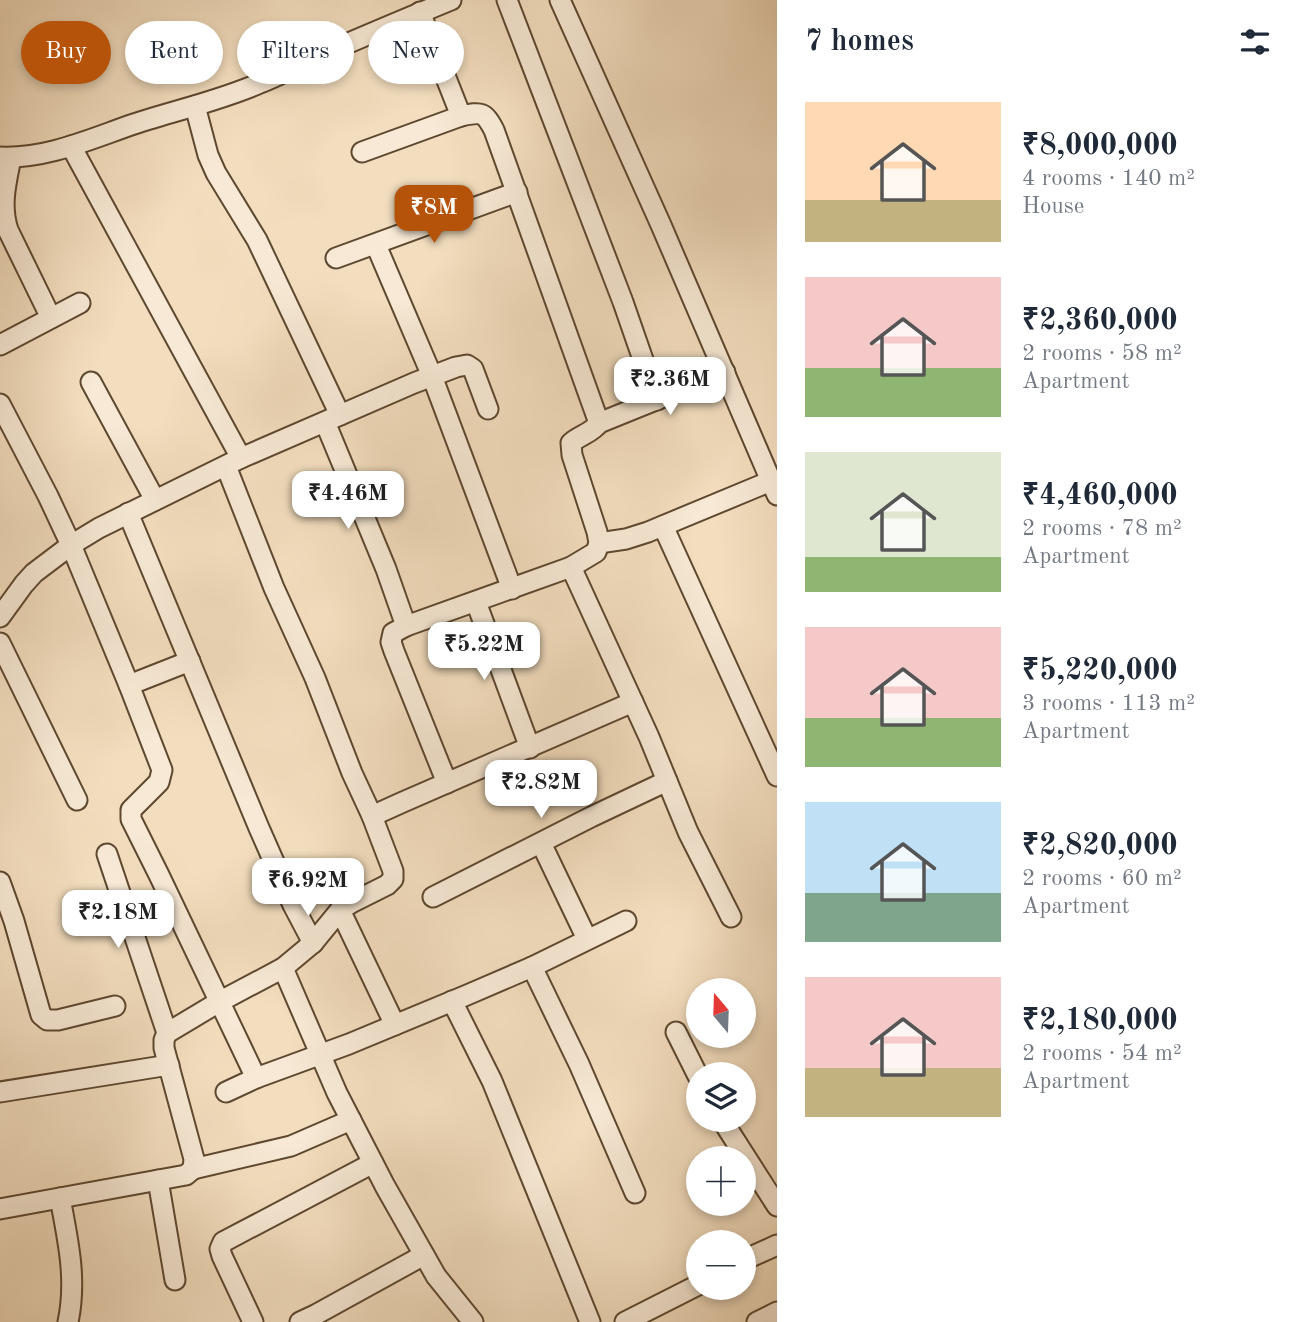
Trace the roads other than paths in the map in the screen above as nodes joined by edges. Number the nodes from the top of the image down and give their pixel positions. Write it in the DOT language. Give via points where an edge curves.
graph roads {
  1 [pos="451,0"];
  2 [pos="507,0"];
  3 [pos="561,0"];
  4 [pos="420,12"];
  5 [pos="195,106"];
  6 [pos="461,116"];
  7 [pos="71,146"];
  8 [pos="362,152"];
  9 [pos="6,157"];
  10 [pos="517,192"];
  11 [pos="376,245"];
  12 [pos="336,258"];
  13 [pos="80,303"];
  14 [pos="51,318"];
  15 [pos="0,345"];
  16 [pos="725,372"];
  17 [pos="432,376"];
  18 [pos="91,382"];
  19 [pos="657,400"];
  20 [pos="0,404"];
  21 [pos="488,409"];
  22 [pos="332,419"];
  23 [pos="599,423"];
  24 [pos="234,462"];
  25 [pos="774,488"];
  26 [pos="155,499"];
  27 [pos="128,513"];
  28 [pos="663,526"];
  29 [pos="599,543"];
  30 [pos="71,545"];
  31 [pos="571,567"];
  32 [pos="512,589"];
  33 [pos="476,602"];
  34 [pos="0,617"];
  35 [pos="406,626"];
  36 [pos="0,643"];
  37 [pos="190,661"];
  38 [pos="129,685"];
  39 [pos="633,702"];
  40 [pos="530,748"];
  41 [pos="777,776"];
  42 [pos="667,782"];
  43 [pos="446,783"];
  44 [pos="77,800"];
  45 [pos="372,817"];
  46 [pos="541,843"];
  47 [pos="107,854"];
  48 [pos="0,882"];
  49 [pos="433,897"];
  50 [pos="340,910"];
  51 [pos="731,917"];
  52 [pos="626,921"];
  53 [pos="587,939"];
  54 [pos="313,943"];
  55 [pos="533,967"];
  56 [pos="284,968"];
  57 [pos="452,1001"];
  58 [pos="219,1002"];
  59 [pos="115,1006"];
  60 [pos="395,1025"];
  61 [pos="676,1032"];
  62 [pos="167,1033"];
  63 [pos="320,1054"];
  64 [pos="691,1062"];
  65 [pos="169,1065"];
  66 [pos="256,1079"];
  67 [pos="0,1092"];
  68 [pos="226,1092"];
  69 [pos="351,1120"];
  70 [pos="730,1132"];
  71 [pos="373,1163"];
  72 [pos="194,1169"];
  73 [pos="158,1180"];
  74 [pos="635,1193"];
  75 [pos="60,1198"];
  76 [pos="777,1206"];
  77 [pos="0,1209"];
  78 [pos="777,1245"];
  79 [pos="424,1255"];
  80 [pos="756,1255"];
  81 [pos="175,1280"];
  82 [pos="686,1291"];
  83 [pos="777,1312"];
  84 [pos="68,1322"];
  85 [pos="253,1322"];
  86 [pos="300,1322"];
  87 [pos="472,1322"];
  88 [pos="590,1322"];
  89 [pos="625,1322"];
  90 [pos="757,1322"];
  1 -- 4 [label="street"];
  2 -- 19 [label="street"];
  3 -- 16 [label="street"];
  4 -- 5 [label="street" via="260,84"];
  4 -- 6 [label="street"];
  5 -- 7 [label="street"];
  5 -- 22 [label="street" via="208,155 257,240"];
  6 -- 8 [label="street"];
  6 -- 10 [label="street" via="478,113 488,117"];
  7 -- 9 [label="street"];
  7 -- 24 [label="street"];
  9 -- 14 [label="street" via="4,218"];
  10 -- 11 [label="street"];
  10 -- 23 [label="street"];
  11 -- 12 [label="street"];
  11 -- 17 [label="street"];
  13 -- 14 [label="street"];
  14 -- 15 [label="street"];
  16 -- 19 [label="street"];
  16 -- 25 [label="street"];
  17 -- 21 [label="street" via="467,365 473,369"];
  17 -- 22 [label="street"];
  17 -- 32 [label="street"];
  18 -- 26 [label="street"];
  19 -- 23 [label="street"];
  20 -- 30 [label="street"];
  22 -- 24 [label="street"];
  22 -- 35 [label="street"];
  23 -- 29 [label="street" via="571,443"];
  24 -- 26 [label="street"];
  24 -- 45 [label="street" via="274,588"];
  25 -- 28 [label="street"];
  26 -- 27 [label="street"];
  27 -- 30 [label="street"];
  27 -- 37 [label="street"];
  28 -- 29 [label="street"];
  28 -- 41 [label="street"];
  29 -- 31 [label="street" via="596,552"];
  30 -- 34 [label="street" via="34,573"];
  30 -- 38 [label="street"];
  31 -- 32 [label="street"];
  31 -- 39 [label="street"];
  32 -- 33 [label="street"];
  33 -- 35 [label="street"];
  33 -- 40 [label="street"];
  35 -- 43 [label="street" via="393,633 391,642"];
  36 -- 44 [label="street"];
  37 -- 38 [label="street"];
  37 -- 54 [label="street" via="259,828"];
  38 -- 58 [label="street" via="162,770 159,782 131,810 131,819"];
  39 -- 40 [label="street"];
  39 -- 42 [label="street"];
  40 -- 43 [label="street"];
  42 -- 46 [label="street"];
  42 -- 51 [label="street"];
  43 -- 45 [label="street"];
  45 -- 50 [label="street" via="393,879"];
  46 -- 49 [label="street"];
  46 -- 53 [label="street"];
  47 -- 62 [label="street"];
  48 -- 59 [label="street" via="41,1015 58,1020"];
  50 -- 54 [label="street"];
  50 -- 60 [label="street"];
  52 -- 53 [label="street"];
  53 -- 55 [label="street"];
  54 -- 56 [label="street"];
  55 -- 57 [label="street"];
  55 -- 74 [label="street"];
  56 -- 58 [label="street"];
  56 -- 63 [label="street"];
  57 -- 60 [label="street"];
  57 -- 88 [label="street" via="492,1081"];
  58 -- 62 [label="street"];
  58 -- 66 [label="street"];
  60 -- 63 [label="street"];
  61 -- 64 [label="street"];
  62 -- 65 [label="street" via="164,1048"];
  63 -- 66 [label="street"];
  63 -- 69 [label="street"];
  65 -- 67 [label="street"];
  65 -- 72 [label="street"];
  66 -- 68 [label="street"];
  69 -- 71 [label="street"];
  69 -- 72 [label="street" via="291,1146"];
  70 -- 76 [label="street"];
  71 -- 79 [label="street"];
  71 -- 85 [label="street" via="223,1242 222,1256"];
  72 -- 73 [label="street"];
  73 -- 75 [label="street"];
  73 -- 81 [label="street"];
  75 -- 77 [label="street"];
  75 -- 84 [label="street" via="73,1279"];
  78 -- 80 [label="street"];
  79 -- 86 [label="street"];
  79 -- 87 [label="street"];
  82 -- 89 [label="street"];
  83 -- 90 [label="street"];
}
